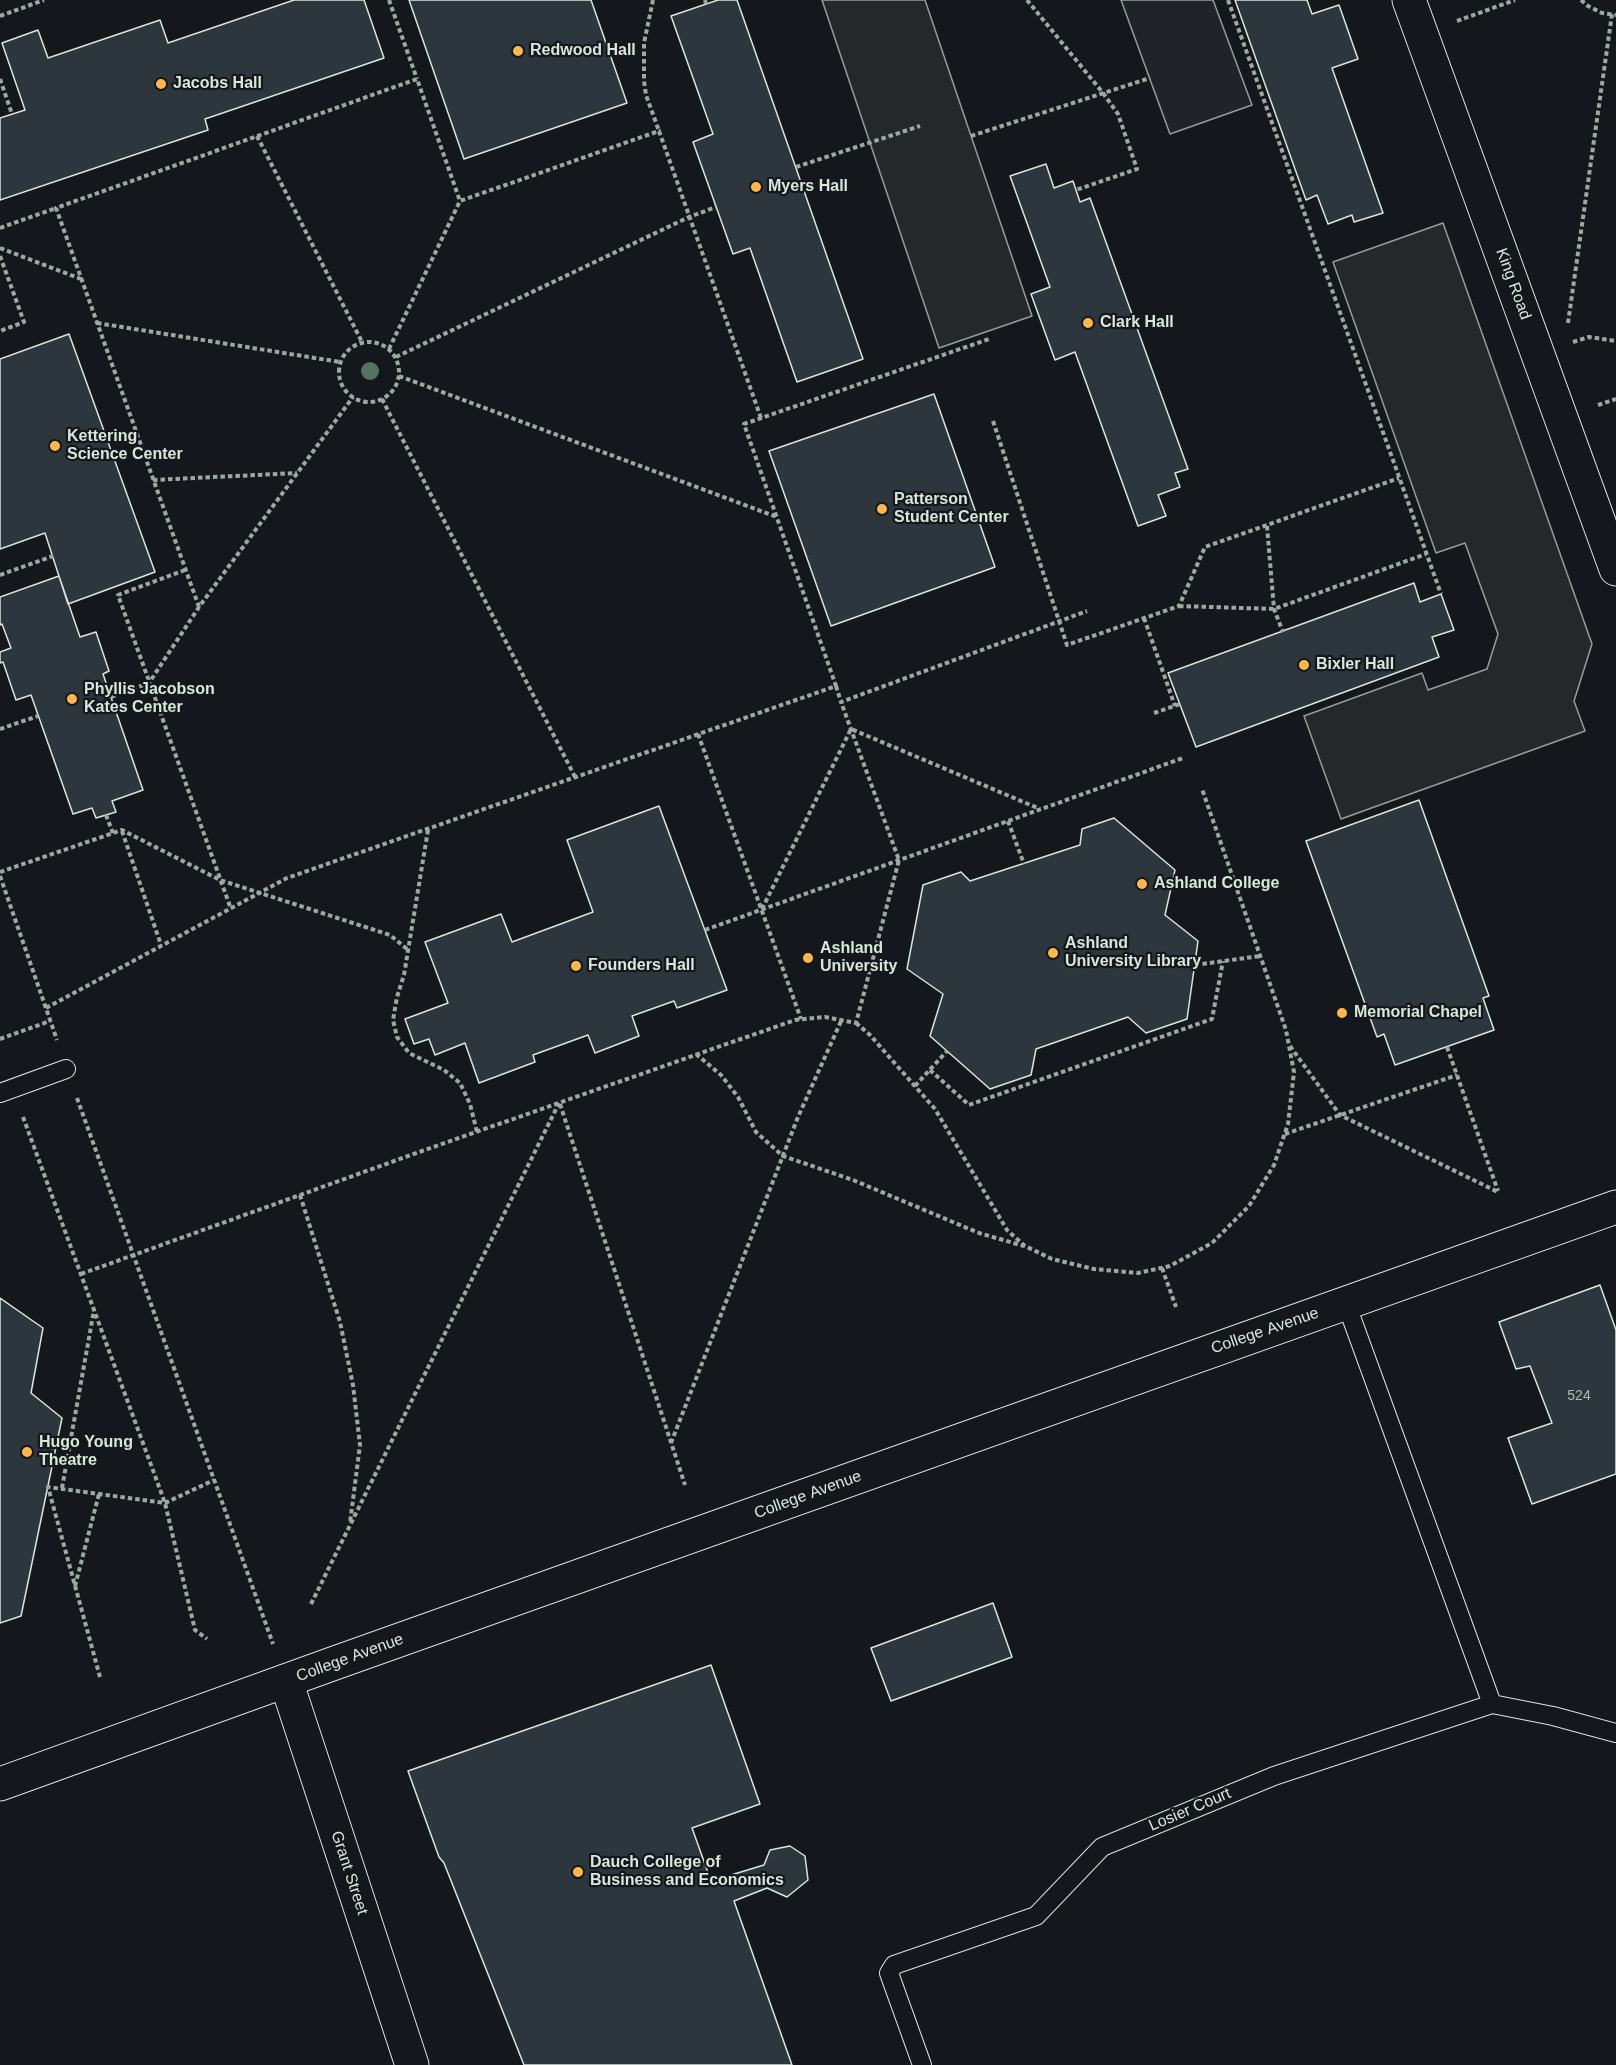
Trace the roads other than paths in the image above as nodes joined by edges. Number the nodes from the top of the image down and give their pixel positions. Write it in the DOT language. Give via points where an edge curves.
graph roads {
  1 [pos="1409,0"];
  2 [pos="1616,569"];
  3 [pos="66,1069"];
  4 [pos="6,1090"];
  5 [pos="1616,1207"];
  6 [pos="1346,1303"];
  7 [pos="286,1681"];
  8 [pos="1492,1704"];
  9 [pos="1616,1733"];
  10 [pos="0,1784"];
  11 [pos="412,2065"];
  12 [pos="922,2065"];
  1 -- 2 [label="street, King Road"];
  3 -- 4 [label="lane"];
  5 -- 6 [label="street, College Avenue"];
  6 -- 7 [label="street, College Avenue"];
  6 -- 8 [label="lane"];
  7 -- 10 [label="street, College Avenue"];
  7 -- 11 [label="street, Grant Street"];
  8 -- 9 [label="lane, Losier Court"];
  8 -- 12 [label="lane, Losier Court" via="1274,1776 1102,1847 1036,1916 894,1965 889,1973"];
}
